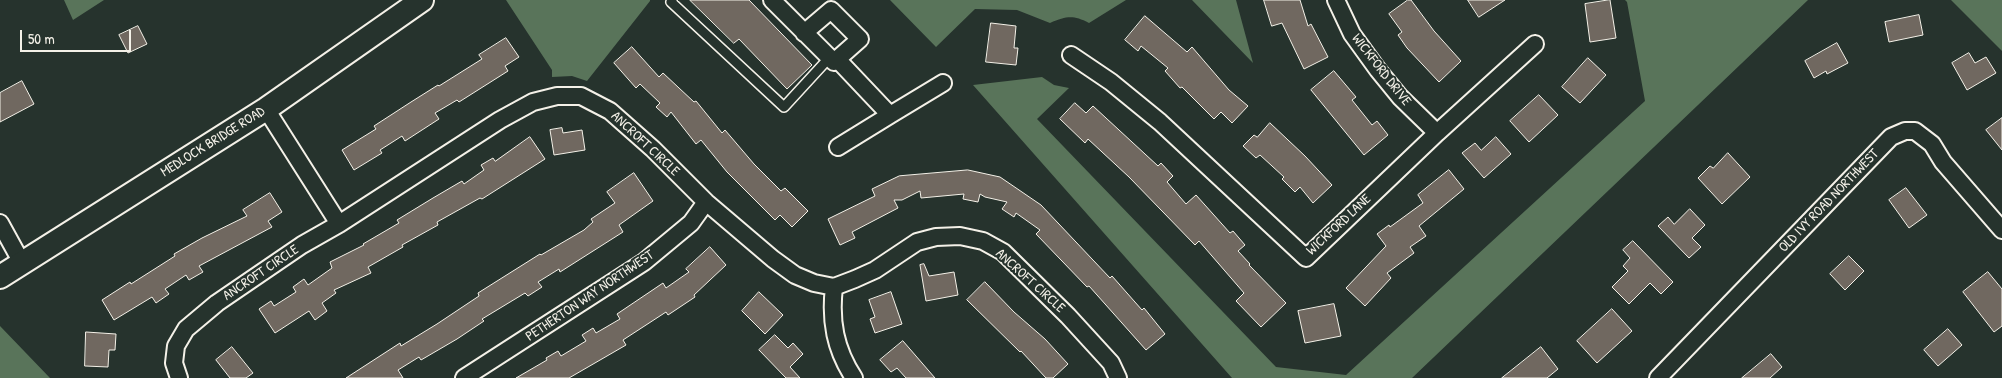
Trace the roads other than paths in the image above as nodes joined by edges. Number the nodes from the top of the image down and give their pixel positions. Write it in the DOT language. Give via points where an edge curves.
graph roads {
  1 [pos="422,0"];
  2 [pos="672,0"];
  3 [pos="772,0"];
  4 [pos="1336,0"];
  5 [pos="804,33"];
  6 [pos="1535,44"];
  7 [pos="1071,55"];
  8 [pos="833,58"];
  9 [pos="943,83"];
  10 [pos="266,109"];
  11 [pos="890,115"];
  12 [pos="1437,133"];
  13 [pos="838,147"];
  14 [pos="706,202"];
  15 [pos="0,223"];
  16 [pos="338,224"];
  17 [pos="2002,230"];
  18 [pos="22,263"];
  19 [pos="0,277"];
  20 [pos="834,287"];
  21 [pos="179,378"];
  22 [pos="464,378"];
  23 [pos="854,378"];
  24 [pos="1118,378"];
  25 [pos="1658,378"];
  1 -- 10 [label="main road, MEDLOCK BRIDGE ROAD"];
  2 -- 8 [label="lane" via="670,2 784,106"];
  3 -- 5 [label="street"];
  4 -- 12 [label="street, WICKFORD DRIVE" via="1352,34 1378,70"];
  5 -- 8 [label="street"];
  5 -- 8 [label="street" via="831,10 860,38"];
  6 -- 12 [label="street, WICKFORD LANE"];
  7 -- 12 [label="street, WICKFORD LANE" via="1112,82 1160,122 1306,258"];
  8 -- 11 [label="street"];
  9 -- 11 [label="street"];
  10 -- 16 [label="street"];
  10 -- 18 [label="main road, MEDLOCK BRIDGE ROAD"];
  11 -- 13 [label="street"];
  14 -- 16 [label="street, ANCROFT CIRCLE" via="610,111 581,96 557,96 533,102 500,120"];
  14 -- 20 [label="street, ANCROFT CIRCLE" via="795,275"];
  14 -- 22 [label="street, PETHERTON WAY NORTHWEST" via="691,223 644,262"];
  15 -- 18 [label="street"];
  16 -- 21 [label="street, ANCROFT CIRCLE" via="251,278 186,329 176,346 174,363"];
  17 -- 25 [label="street, OLD IVY ROAD NORTHWEST" via="1943,162 1932,144 1915,131 1891,137"];
  18 -- 19 [label="main road, MEDLOCK BRIDGE ROAD"];
  20 -- 23 [label="street" via="831,308 835,333 843,360"];
  20 -- 24 [label="street, ANCROFT CIRCLE" via="875,270 917,242 960,236 983,242 1003,252 1074,322 1111,363"];
}
